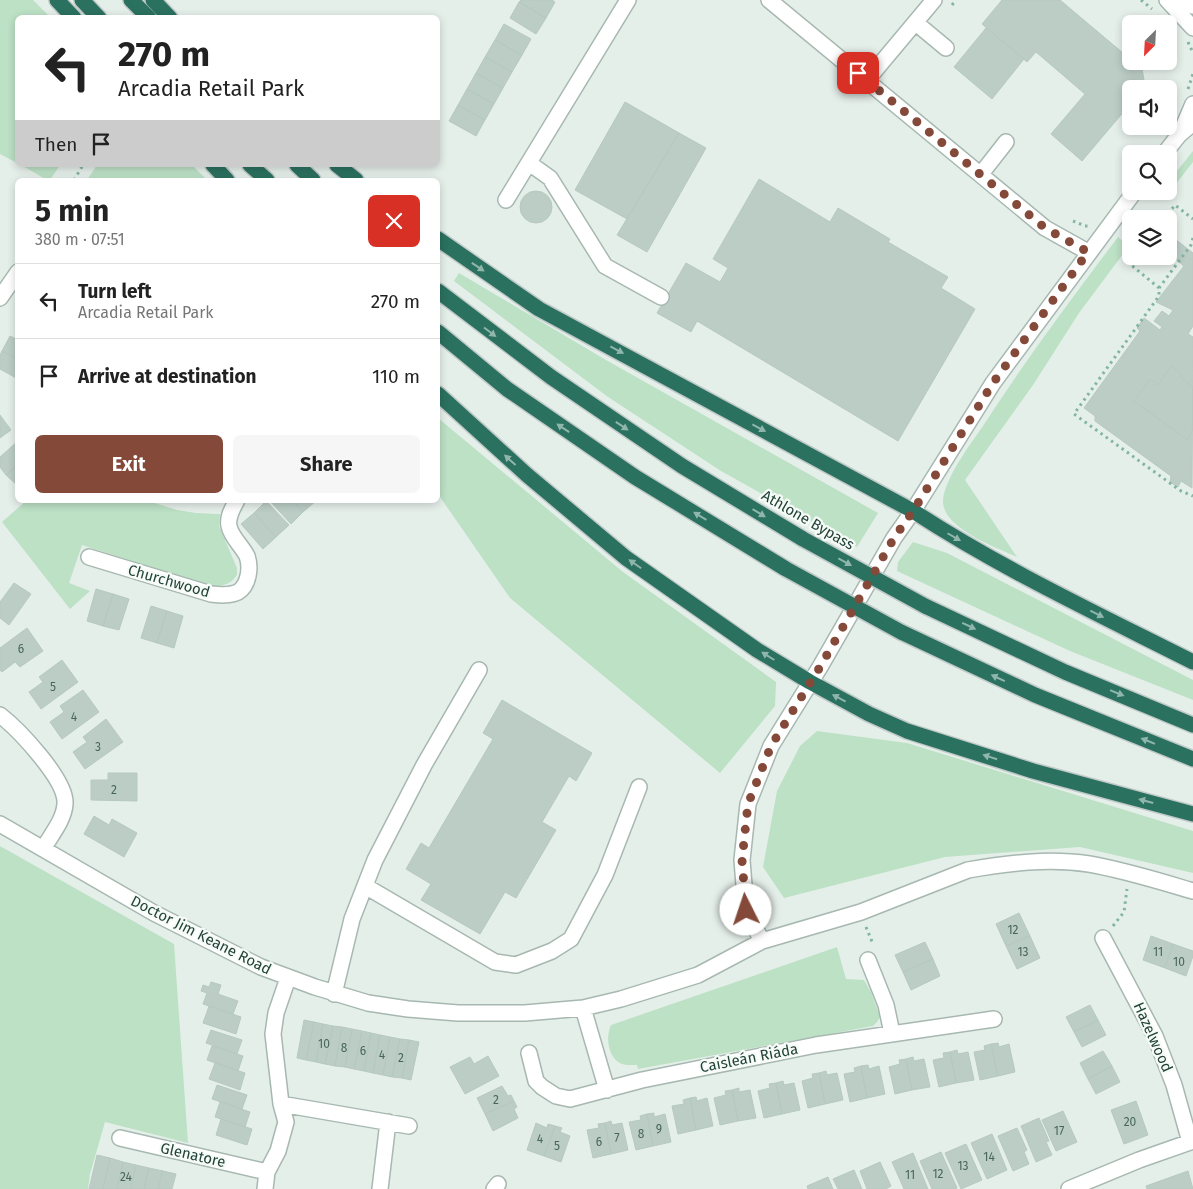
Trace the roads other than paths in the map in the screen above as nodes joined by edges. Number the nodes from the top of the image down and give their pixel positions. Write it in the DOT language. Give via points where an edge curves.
graph roads {
  1 [pos="57,0"];
  2 [pos="82,0"];
  3 [pos="132,0"];
  4 [pos="153,0"];
  5 [pos="628,0"];
  6 [pos="768,0"];
  7 [pos="934,0"];
  8 [pos="1167,0"];
  9 [pos="1179,0"];
  10 [pos="1193,6"];
  11 [pos="71,15"];
  12 [pos="96,15"];
  13 [pos="145,15"];
  14 [pos="167,15"];
  15 [pos="916,23"];
  16 [pos="1193,28"];
  17 [pos="946,48"];
  18 [pos="867,80"];
  19 [pos="1193,104"];
  20 [pos="1193,123"];
  21 [pos="1179,135"];
  22 [pos="1006,142"];
  23 [pos="1171,145"];
  24 [pos="529,163"];
  25 [pos="215,167"];
  26 [pos="252,167"];
  27 [pos="300,167"];
  28 [pos="339,167"];
  29 [pos="982,174"];
  30 [pos="226,178"];
  31 [pos="265,178"];
  32 [pos="311,178"];
  33 [pos="353,178"];
  34 [pos="506,200"];
  35 [pos="1128,200"];
  36 [pos="440,240"];
  37 [pos="1088,252"];
  38 [pos="15,276"];
  39 [pos="440,293"];
  40 [pos="661,297"];
  41 [pos="0,298"];
  42 [pos="440,334"];
  43 [pos="440,396"];
  44 [pos="236,503"];
  45 [pos="913,511"];
  46 [pos="89,557"];
  47 [pos="1193,662"];
  48 [pos="479,670"];
  49 [pos="810,682"];
  50 [pos="0,715"];
  51 [pos="1193,725"];
  52 [pos="1193,759"];
  53 [pos="639,787"];
  54 [pos="1193,814"];
  55 [pos="0,824"];
  56 [pos="43,849"];
  57 [pos="365,886"];
  58 [pos="1193,891"];
  59 [pos="1102,938"];
  60 [pos="762,941"];
  61 [pos="868,960"];
  62 [pos="288,978"];
  63 [pos="334,994"];
  64 [pos="583,1008"];
  65 [pos="994,1019"];
  66 [pos="892,1033"];
  67 [pos="528,1053"];
  68 [pos="607,1090"];
  69 [pos="281,1104"];
  70 [pos="388,1122"];
  71 [pos="409,1126"];
  72 [pos="120,1138"];
  73 [pos="1191,1141"];
  74 [pos="267,1172"];
  75 [pos="1076,1186"];
  76 [pos="265,1189"];
  77 [pos="380,1189"];
  1 -- 11 [label="highway"];
  2 -- 12 [label="highway"];
  3 -- 13 [label="highway"];
  4 -- 14 [label="highway"];
  5 -- 24 [label="street"];
  6 -- 18 [label="street"];
  7 -- 15 [label="street"];
  8 -- 16 [label="street"];
  9 -- 10 [label="street"];
  15 -- 17 [label="street"];
  15 -- 18 [label="street"];
  18 -- 29 [label="street"];
  19 -- 21 [label="street"];
  20 -- 21 [label="street"];
  21 -- 23 [label="street"];
  22 -- 29 [label="street"];
  24 -- 34 [label="street"];
  24 -- 40 [label="street" via="550,178 605,266"];
  25 -- 30 [label="highway"];
  26 -- 31 [label="highway"];
  27 -- 32 [label="highway"];
  28 -- 33 [label="highway"];
  29 -- 37 [label="street" via="1045,228"];
  35 -- 37 [label="street"];
  36 -- 45 [label="highway, one-way" via="539,308"];
  37 -- 45 [label="street" via="993,383"];
  38 -- 41 [label="street"];
  39 -- 51 [label="highway, Athlone Bypass, one-way, bridge" via="575,394 682,466 803,539 924,606 1064,672"];
  52 -- 42 [label="highway, one-way, bridge" via="1035,696 901,632 786,569 635,477 507,389"];
  49 -- 43 [label="highway, one-way" via="757,650 626,558 527,475"];
  44 -- 46 [label="street, Churchwood" via="229,527 249,564 248,575 239,591 228,595 212,594"];
  45 -- 47 [label="highway, one-way" via="1033,581"];
  45 -- 49 [label="street"];
  48 -- 57 [label="street" via="424,765"];
  54 -- 49 [label="highway, one-way" via="1033,771 907,731"];
  49 -- 60 [label="street" via="771,746 748,804 742,860 746,910"];
  50 -- 56 [label="street" via="54,773 64,794 62,815"];
  53 -- 57 [label="street" via="605,875 571,939 552,951 516,965 495,962"];
  55 -- 56 [label="street, Doctor Jim Keane Road"];
  56 -- 62 [label="street, Doctor Jim Keane Road" via="185,929 246,961"];
  57 -- 63 [label="street" via="352,919"];
  58 -- 60 [label="street, Doctor Jim Keane Road" via="1089,864 1006,864 968,870 860,912"];
  59 -- 73 [label="street, Hazelwood" via="1155,1036"];
  60 -- 64 [label="street, Doctor Jim Keane Road" via="698,975"];
  61 -- 66 [label="street" via="886,1005"];
  62 -- 63 [label="street, Doctor Jim Keane Road"];
  62 -- 69 [label="street" via="273,1034"];
  63 -- 64 [label="street, Doctor Jim Keane Road" via="390,1007 451,1013 525,1013"];
  64 -- 68 [label="street"];
  65 -- 66 [label="street, Caisleán Riáda"];
  66 -- 68 [label="street, Caisleán Riáda" via="730,1061"];
  67 -- 68 [label="street, Caisleán Riáda" via="536,1081 556,1096 570,1099"];
  69 -- 70 [label="street"];
  69 -- 74 [label="street" via="286,1128"];
  70 -- 71 [label="street"];
  70 -- 77 [label="street"];
  72 -- 74 [label="street, Glenatore"];
  73 -- 75 [label="street, Hazelwood"];
  74 -- 76 [label="street"];
}
